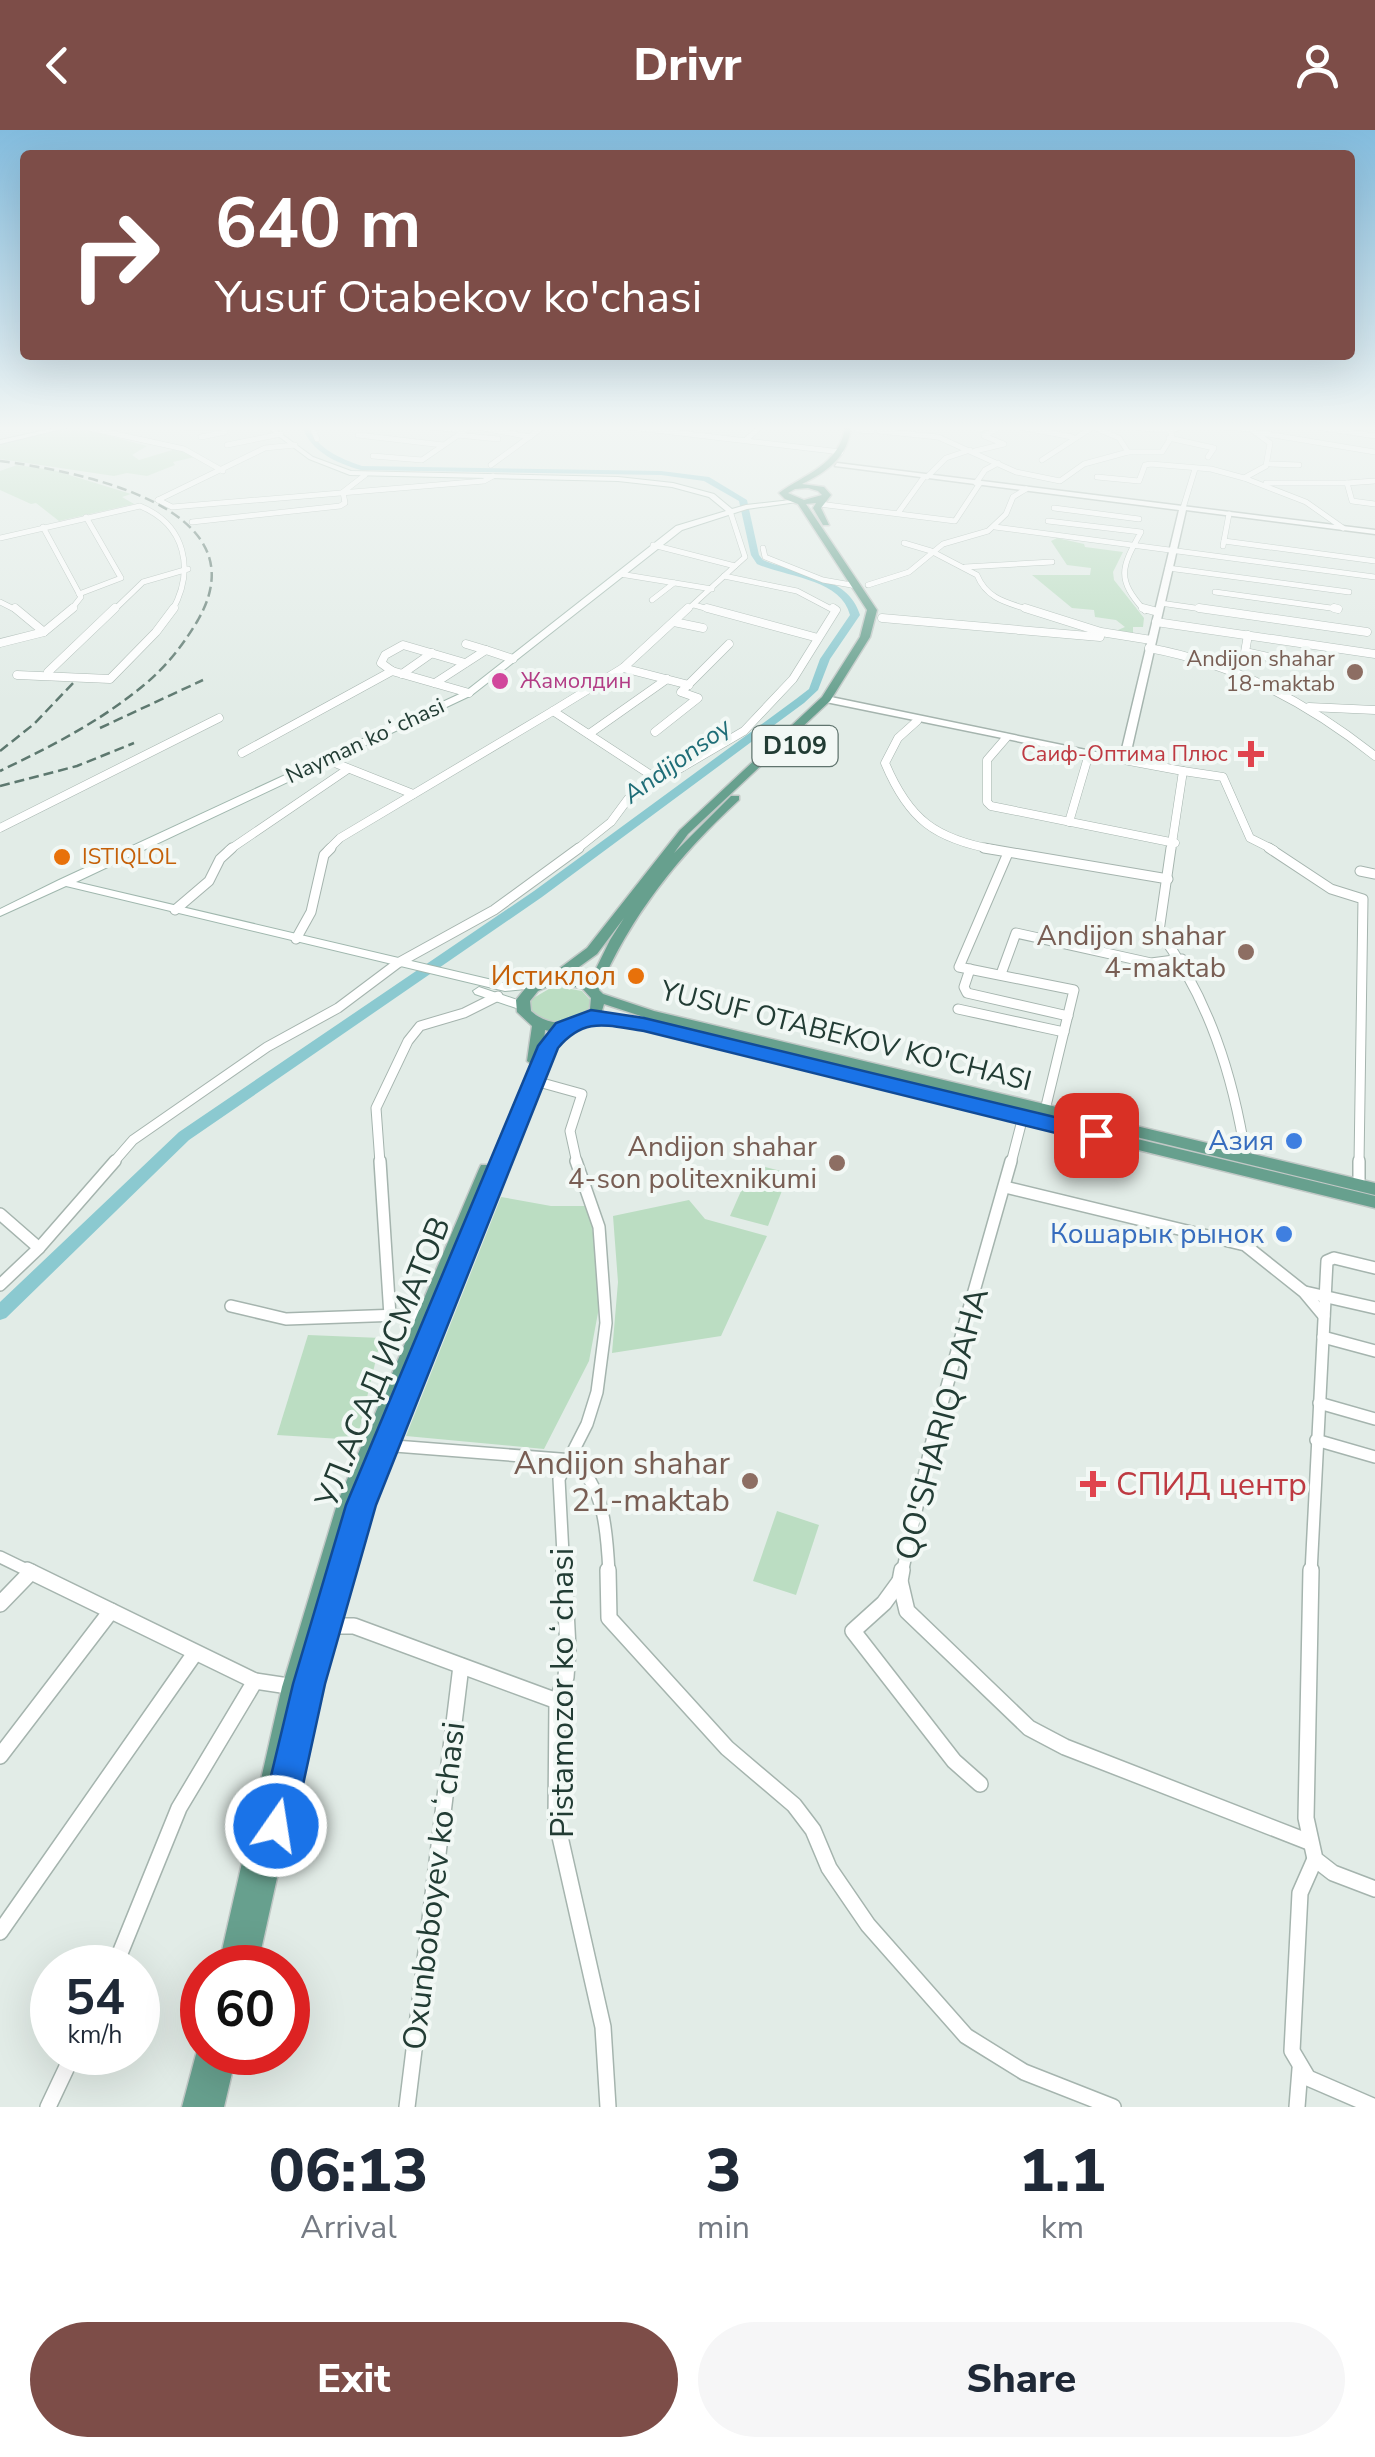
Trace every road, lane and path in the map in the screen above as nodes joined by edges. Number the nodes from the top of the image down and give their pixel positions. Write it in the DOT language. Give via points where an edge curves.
graph roads {
  1 [pos="76,519"];
  2 [pos="87,519"];
  3 [pos="165,519"];
  4 [pos="217,519"];
  5 [pos="697,519"];
  6 [pos="733,519"];
  7 [pos="813,519"];
  8 [pos="822,519"];
  9 [pos="999,519"];
  10 [pos="1180,519"];
  11 [pos="1228,519"];
  12 [pos="1272,519"];
  13 [pos="1331,519"];
  14 [pos="1048,521"];
  15 [pos="192,522"];
  16 [pos="43,527"];
  17 [pos="995,527"];
  18 [pos="1343,528"];
  19 [pos="1375,532"];
  20 [pos="1041,534"];
  21 [pos="0,538"];
  22 [pos="1224,541"];
  23 [pos="904,543"];
  24 [pos="654,545"];
  25 [pos="1134,546"];
  26 [pos="763,548"];
  27 [pos="931,551"];
  28 [pos="1172,551"];
  29 [pos="1221,557"];
  30 [pos="1375,561"];
  31 [pos="1052,562"];
  32 [pos="735,566"];
  33 [pos="188,568"];
  34 [pos="960,568"];
  35 [pos="1168,568"];
  36 [pos="620,574"];
  37 [pos="1218,575"];
  38 [pos="724,576"];
  39 [pos="1375,577"];
  40 [pos="674,583"];
  41 [pos="862,585"];
  42 [pos="712,589"];
  43 [pos="1215,592"];
  44 [pos="1348,592"];
  45 [pos="78,594"];
  46 [pos="652,600"];
  47 [pos="0,602"];
  48 [pos="694,604"];
  49 [pos="1338,608"];
  50 [pos="1211,610"];
  51 [pos="1158,612"];
  52 [pos="882,618"];
  53 [pos="674,622"];
  54 [pos="704,628"];
  55 [pos="44,632"];
  56 [pos="1367,632"];
  57 [pos="1248,635"];
  58 [pos="818,638"];
  59 [pos="0,643"];
  60 [pos="466,644"];
  61 [pos="730,644"];
  62 [pos="1150,644"];
  63 [pos="486,650"];
  64 [pos="432,654"];
  65 [pos="1375,654"];
  66 [pos="513,659"];
  67 [pos="1286,662"];
  68 [pos="465,664"];
  69 [pos="623,668"];
  70 [pos="48,672"];
  71 [pos="397,672"];
  72 [pos="17,675"];
  73 [pos="666,678"];
  74 [pos="435,682"];
  75 [pos="689,684"];
  76 [pos="469,693"];
  77 [pos="831,700"];
  78 [pos="1308,708"];
  79 [pos="1375,710"];
  80 [pos="553,711"];
  81 [pos="220,718"];
  82 [pos="917,720"];
  83 [pos="654,732"];
  84 [pos="590,734"];
  85 [pos="1006,738"];
  86 [pos="242,753"];
  87 [pos="1089,754"];
  88 [pos="1375,756"];
  89 [pos="325,759"];
  90 [pos="987,760"];
  91 [pos="1124,760"];
  92 [pos="972,768"];
  93 [pos="348,769"];
  94 [pos="1183,771"];
  95 [pos="660,781"];
  96 [pos="413,794"];
  97 [pos="1069,822"];
  98 [pos="0,828"];
  99 [pos="1175,843"];
  100 [pos="1008,853"];
  101 [pos="1360,871"];
  102 [pos="1375,874"];
  103 [pos="1168,880"];
  104 [pos="56,885"];
  105 [pos="176,910"];
  106 [pos="0,912"];
  107 [pos="296,939"];
  108 [pos="1182,959"];
  109 [pos="394,967"];
  110 [pos="970,969"];
  111 [pos="1001,974"];
  112 [pos="445,979"];
  113 [pos="547,982"];
  114 [pos="596,993"];
  115 [pos="498,996"];
  116 [pos="522,1006"];
  117 [pos="958,1009"];
  118 [pos="1068,1016"];
  119 [pos="591,1017"];
  120 [pos="538,1024"];
  121 [pos="564,1028"];
  122 [pos="1064,1032"];
  123 [pos="536,1081"];
  124 [pos="1045,1110"];
  125 [pos="1025,1111"];
  126 [pos="511,1123"];
  127 [pos="1246,1158"];
  128 [pos="1005,1187"];
  129 [pos="1367,1187"];
  130 [pos="1375,1202"];
  131 [pos="0,1214"];
  132 [pos="40,1248"];
  133 [pos="1375,1268"];
  134 [pos="0,1285"];
  135 [pos="1304,1292"];
  136 [pos="1326,1296"];
  137 [pos="231,1306"];
  138 [pos="1375,1308"];
  139 [pos="431,1314"];
  140 [pos="390,1316"];
  141 [pos="1324,1316"];
  142 [pos="1323,1337"];
  143 [pos="1375,1351"];
  144 [pos="1319,1403"];
  145 [pos="1375,1418"];
  146 [pos="1316,1440"];
  147 [pos="378,1445"];
  148 [pos="1375,1457"];
  149 [pos="573,1460"];
  150 [pos="0,1556"];
  151 [pos="30,1572"];
  152 [pos="900,1581"];
  153 [pos="0,1604"];
  154 [pos="111,1610"];
  155 [pos="325,1626"];
  156 [pos="196,1653"];
  157 [pos="462,1666"];
  158 [pos="255,1681"];
  159 [pos="301,1685"];
  160 [pos="556,1701"];
  161 [pos="0,1756"];
  162 [pos="980,1784"];
  163 [pos="1312,1851"];
  164 [pos="1375,1889"];
  165 [pos="0,1932"];
  166 [pos="123,1945"];
  167 [pos="236,1945"];
  168 [pos="249,1945"];
  169 [pos="1300,2069"];
  170 [pos="63,2075"];
  171 [pos="203,2075"];
  172 [pos="219,2075"];
  173 [pos="1375,2106"];
  174 [pos="48,2107"];
  175 [pos="195,2107"];
  176 [pos="212,2107"];
  177 [pos="407,2107"];
  178 [pos="608,2107"];
  179 [pos="1113,2107"];
  180 [pos="1297,2107"];
  1 -- 16 [label="street"];
  2 -- 45 [label="street" via="121,578"];
  3 -- 33 [label="street"];
  4 -- 15 [label="street"];
  5 -- 24 [label="main road, Nayman koʻchasi"];
  6 -- 32 [label="street" via="744,557"];
  7 -- 41 [label="main road, D109"];
  8 -- 41 [label="main road, D109"];
  9 -- 17 [label="street"];
  10 -- 28 [label="street"];
  11 -- 22 [label="street"];
  12 -- 18 [label="street"];
  13 -- 18 [label="street"];
  14 -- 20 [label="street"];
  14 -- 25 [label="street" via="1141,532"];
  16 -- 21 [label="street"];
  16 -- 45 [label="street"];
  17 -- 20 [label="street"];
  17 -- 27 [label="street"];
  18 -- 19 [label="street"];
  20 -- 25 [label="street"];
  22 -- 29 [label="street"];
  22 -- 30 [label="street"];
  23 -- 27 [label="street"];
  24 -- 32 [label="street"];
  24 -- 36 [label="main road, Nayman koʻchasi"];
  25 -- 28 [label="street"];
  25 -- 51 [label="street" via="1120,577 1123,586 1144,610"];
  26 -- 41 [label="street" via="764,557 783,566 840,586"];
  27 -- 34 [label="street"];
  27 -- 41 [label="street" via="917,568"];
  28 -- 29 [label="street"];
  28 -- 35 [label="street"];
  29 -- 39 [label="street"];
  31 -- 34 [label="street"];
  32 -- 38 [label="street"];
  33 -- 70 [label="street" via="143,582"];
  33 -- 72 [label="street" via="188,585 156,632 110,679"];
  34 -- 62 [label="street" via="977,575 995,598"];
  35 -- 37 [label="street"];
  35 -- 51 [label="street"];
  36 -- 40 [label="street"];
  36 -- 66 [label="main road, Nayman koʻchasi"];
  37 -- 43 [label="street"];
  37 -- 44 [label="street"];
  38 -- 42 [label="street"];
  38 -- 58 [label="street" via="820,599 836,610"];
  40 -- 42 [label="street"];
  40 -- 46 [label="street"];
  41 -- 52 [label="main road, D109" via="882,608"];
  41 -- 77 [label="main road, D109" via="872,618"];
  42 -- 48 [label="street"];
  43 -- 49 [label="street"];
  43 -- 50 [label="street"];
  45 -- 55 [label="street" via="80,604"];
  47 -- 55 [label="street"];
  48 -- 53 [label="street"];
  48 -- 58 [label="street"];
  50 -- 51 [label="street"];
  50 -- 56 [label="street"];
  51 -- 57 [label="street"];
  51 -- 62 [label="street"];
  52 -- 62 [label="street"];
  52 -- 77 [label="main road, D109"];
  53 -- 54 [label="street"];
  53 -- 69 [label="street"];
  55 -- 59 [label="street"];
  57 -- 65 [label="street"];
  57 -- 67 [label="street" via="1245,652"];
  58 -- 95 [label="street" via="793,679 744,732"];
  60 -- 63 [label="street"];
  61 -- 75 [label="street"];
  62 -- 78 [label="street" via="1267,683"];
  62 -- 91 [label="street"];
  63 -- 66 [label="street"];
  63 -- 68 [label="street"];
  64 -- 68 [label="street"];
  64 -- 71 [label="street"];
  64 -- 71 [label="street" via="403,645 382,663"];
  66 -- 76 [label="main road, Nayman koʻchasi"];
  68 -- 74 [label="street"];
  69 -- 73 [label="street"];
  69 -- 80 [label="street"];
  71 -- 74 [label="street"];
  71 -- 86 [label="street"];
  73 -- 75 [label="street"];
  73 -- 84 [label="street"];
  74 -- 76 [label="street"];
  75 -- 83 [label="street" via="681,692 698,698"];
  76 -- 89 [label="main road, Nayman koʻchasi"];
  77 -- 82 [label="street"];
  77 -- 113 [label="main road, D109" via="684,832 592,950"];
  77 -- 114 [label="main road, D109" via="786,755 695,836 606,953"];
  78 -- 79 [label="street"];
  78 -- 88 [label="street"];
  80 -- 84 [label="street"];
  80 -- 96 [label="street"];
  81 -- 98 [label="street"];
  82 -- 85 [label="street"];
  82 -- 100 [label="street" via="885,758 904,803 942,836"];
  84 -- 95 [label="street"];
  85 -- 87 [label="street"];
  85 -- 90 [label="street"];
  87 -- 91 [label="street"];
  87 -- 97 [label="street"];
  89 -- 93 [label="street"];
  89 -- 104 [label="main road, Nayman koʻchasi"];
  90 -- 92 [label="street"];
  90 -- 97 [label="street" via="991,806"];
  91 -- 94 [label="street"];
  93 -- 96 [label="street"];
  93 -- 105 [label="street" via="238,843"];
  94 -- 99 [label="street"];
  94 -- 129 [label="street" via="1223,777 1250,838 1331,889 1362,899"];
  95 -- 109 [label="street" via="628,799 611,822 494,910"];
  96 -- 107 [label="street" via="324,855 311,912"];
  97 -- 99 [label="street"];
  99 -- 103 [label="street"];
  100 -- 103 [label="street"];
  100 -- 110 [label="street" via="1002,880 958,967"];
  101 -- 102 [label="street"];
  103 -- 108 [label="street" via="1159,931"];
  104 -- 105 [label="main road"];
  104 -- 106 [label="main road, Nayman koʻchasi"];
  104 -- 109 [label="main road"];
  105 -- 107 [label="main road"];
  107 -- 109 [label="main road"];
  108 -- 111 [label="street" via="1151,963 1016,933"];
  108 -- 127 [label="street" via="1239,1109"];
  109 -- 112 [label="main road"];
  109 -- 132 [label="street" via="133,1140"];
  110 -- 111 [label="street"];
  110 -- 118 [label="street" via="967,994"];
  111 -- 118 [label="street" via="1074,990"];
  112 -- 113 [label="main road" via="515,988"];
  112 -- 115 [label="main road"];
  113 -- 114 [label="main road" via="576,981"];
  113 -- 116 [label="main road, D109" via="527,994"];
  114 -- 119 [label="main road, D109"];
  114 -- 125 [label="main road, YUSUF OTABEKOV KO'CHASI" via="639,1012"];
  115 -- 116 [label="main road"];
  115 -- 140 [label="street" via="420,1026 376,1108"];
  116 -- 120 [label="main road"];
  117 -- 122 [label="street"];
  118 -- 122 [label="street"];
  119 -- 121 [label="main road"];
  119 -- 125 [label="main road, YUSUF OTABEKOV KO'CHASI"];
  120 -- 121 [label="main road"];
  120 -- 126 [label="main road, УЛ.АСАД ИСМАТОВ" via="534,1061"];
  121 -- 123 [label="main road, УЛ.АСАД ИСМАТОВ" via="548,1046"];
  122 -- 124 [label="street"];
  123 -- 126 [label="main road, УЛ.АСАД ИСМАТОВ"];
  123 -- 149 [label="street, Pistamozor koʻchasi" via="582,1094 570,1131 599,1228 607,1282 606,1352"];
  124 -- 125 [label="main road, YUSUF OTABEKOV KO'CHASI"];
  124 -- 127 [label="main road, YUSUF OTABEKOV KO'CHASI"];
  125 -- 128 [label="street, QO'SHARIQ DAHA"];
  125 -- 130 [label="main road, YUSUF OTABEKOV KO'CHASI"];
  126 -- 139 [label="main road, УЛ.АСАД ИСМАТОВ"];
  127 -- 129 [label="main road, YUSUF OTABEKOV KO'CHASI"];
  128 -- 135 [label="street" via="1245,1245"];
  128 -- 152 [label="street, QO'SHARIQ DAHA" via="934,1432"];
  131 -- 132 [label="street"];
  132 -- 134 [label="street"];
  133 -- 136 [label="street" via="1329,1258"];
  135 -- 136 [label="street"];
  135 -- 141 [label="street"];
  136 -- 138 [label="street"];
  136 -- 141 [label="street"];
  137 -- 140 [label="street" via="286,1319"];
  139 -- 140 [label="street"];
  139 -- 147 [label="main road, УЛ.АСАД ИСМАТОВ"];
  141 -- 142 [label="street"];
  142 -- 143 [label="street"];
  142 -- 144 [label="street"];
  144 -- 145 [label="street"];
  144 -- 146 [label="street"];
  146 -- 148 [label="street"];
  146 -- 163 [label="street" via="1308,1622"];
  147 -- 149 [label="street"];
  147 -- 155 [label="main road, УЛ.АСАД ИСМАТОВ"];
  147 -- 159 [label="main road, УЛ.АСАД ИСМАТОВ" via="348,1501"];
  149 -- 160 [label="street, Pistamozor koʻchasi" via="559,1479 568,1649"];
  149 -- 179 [label="street" via="586,1467 600,1504 609,1618 727,1748 794,1805 868,1925 966,2036 1024,2072"];
  150 -- 151 [label="street"];
  151 -- 153 [label="street"];
  151 -- 154 [label="street"];
  152 -- 162 [label="street" via="853,1632 942,1748"];
  152 -- 163 [label="street, QO'SHARIQ DAHA" via="907,1611 1029,1728"];
  154 -- 156 [label="street"];
  154 -- 161 [label="street"];
  155 -- 157 [label="street" via="354,1626"];
  155 -- 159 [label="main road, УЛ.АСАД ИСМАТОВ"];
  156 -- 158 [label="street"];
  156 -- 165 [label="street"];
  157 -- 160 [label="street"];
  157 -- 177 [label="street, Oxunboboyev koʻchasi"];
  158 -- 159 [label="street"];
  158 -- 166 [label="street" via="179,1808"];
  159 -- 167 [label="main road, УЛ.АСАД ИСМАТОВ"];
  159 -- 168 [label="main road, УЛ.АСАД ИСМАТОВ"];
  160 -- 178 [label="street, Pistamozor koʻchasi" via="556,1819 604,2027"];
  163 -- 164 [label="street, QO'SHARIQ DAHA" via="1334,1873"];
  163 -- 169 [label="street" via="1300,1893 1291,2037"];
  169 -- 173 [label="street"];
  169 -- 180 [label="street"];
  170 -- 174 [label="street"];
  171 -- 175 [label="main road"];
  172 -- 176 [label="main road"];
}
